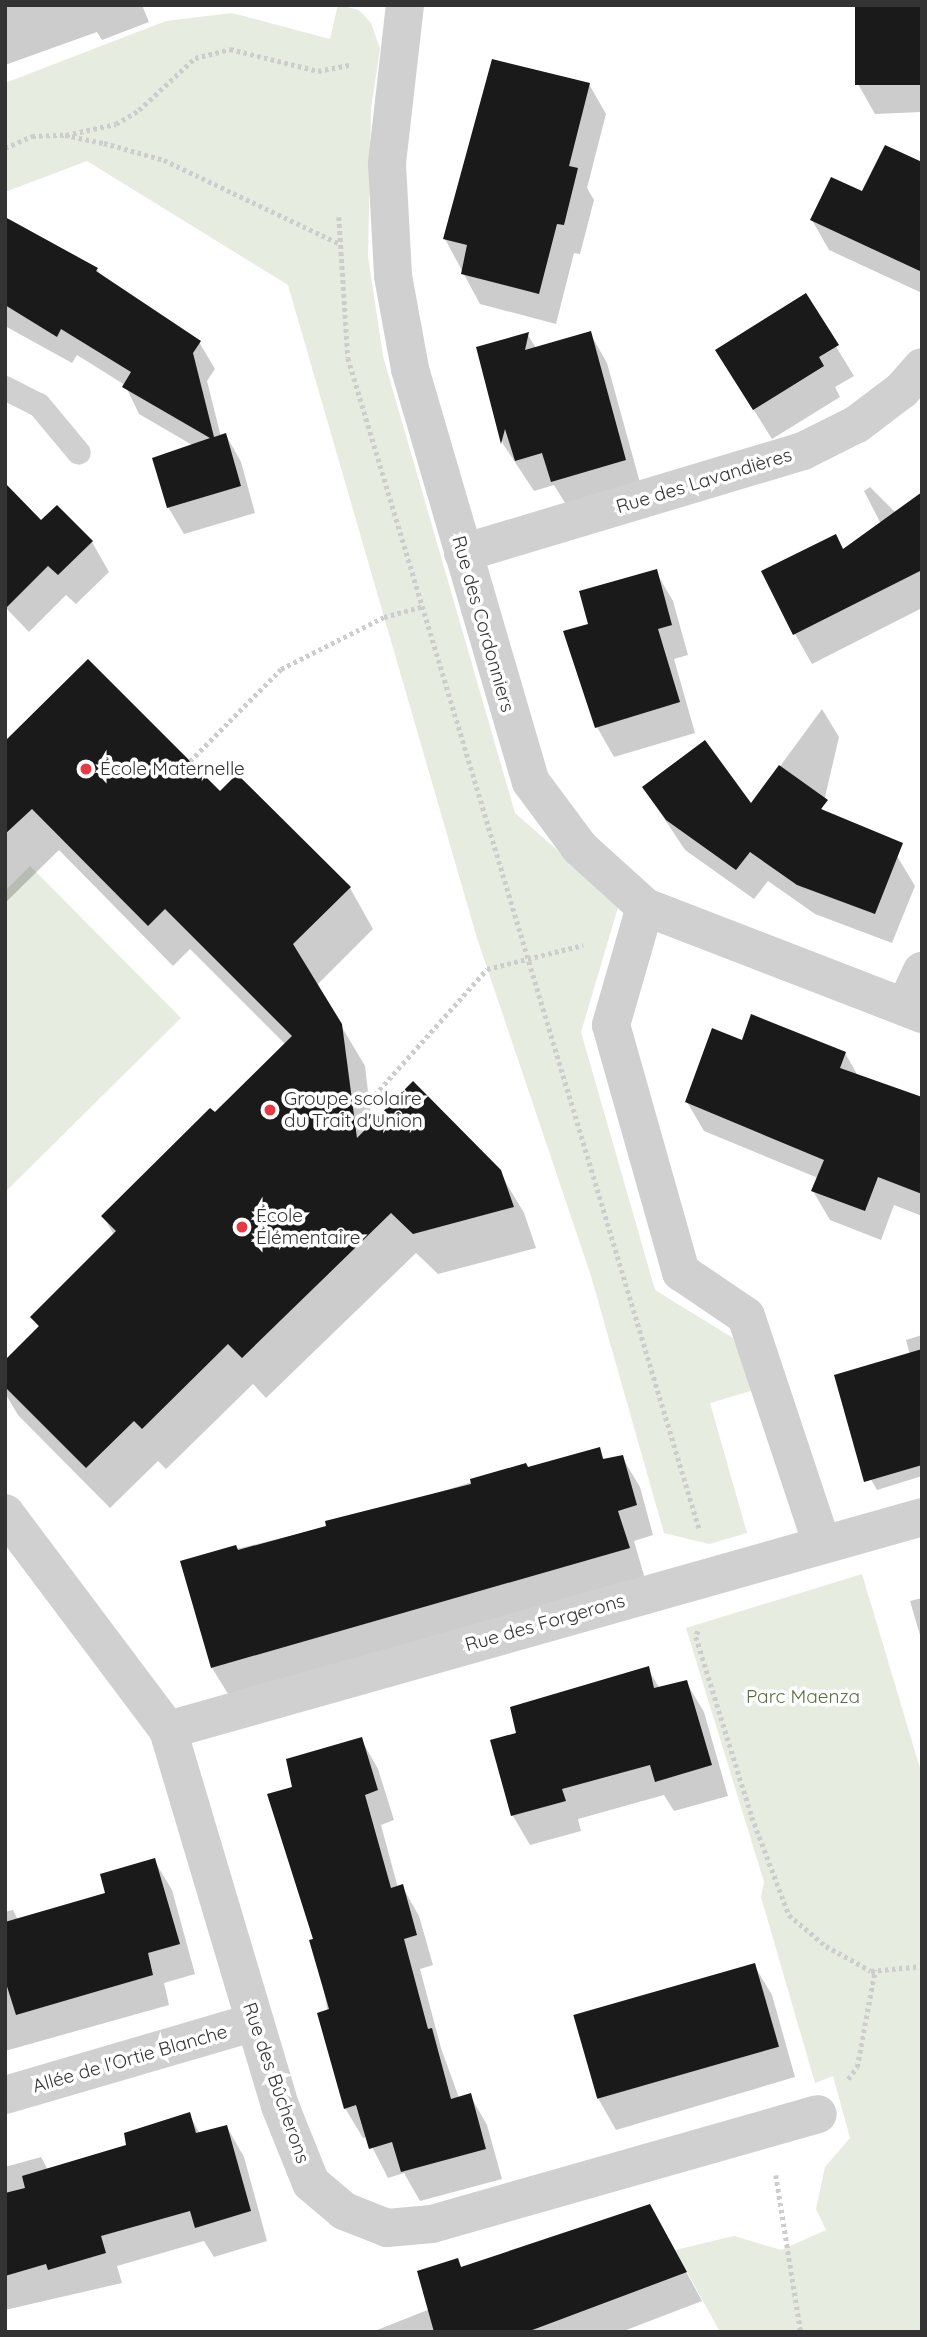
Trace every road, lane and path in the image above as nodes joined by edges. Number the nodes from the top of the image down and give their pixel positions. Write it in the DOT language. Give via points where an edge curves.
graph roads {
  1 [pos="405,5"];
  2 [pos="354,64"];
  3 [pos="65,135"];
  4 [pos="5,148"];
  5 [pos="338,243"];
  6 [pos="922,366"];
  7 [pos="5,388"];
  8 [pos="79,453"];
  9 [pos="463,554"];
  10 [pos="474,591"];
  11 [pos="190,761"];
  12 [pos="645,908"];
  13 [pos="634,946"];
  14 [pos="922,971"];
  15 [pos="913,1011"];
  16 [pos="356,1116"];
  17 [pos="5,1513"];
  18 [pos="922,1517"];
  19 [pos="822,1545"];
  20 [pos="713,1576"];
  21 [pos="168,1730"];
  22 [pos="922,1966"];
  23 [pos="875,1970"];
  24 [pos="255,2022"];
  25 [pos="5,2095"];
  26 [pos="818,2114"];
  27 [pos="769,2129"];
  28 [pos="801,2332"];
  1 -- 9 [label="street, Rue des Cordonniers" via="387,164 393,276 410,369"];
  2 -- 3 [label="path" via="318,71 230,49 195,58 139,110 116,124"];
  3 -- 4 [label="path" via="32,136"];
  3 -- 5 [label="path" via="164,160"];
  6 -- 9 [label="street, Rue des Lavandières" via="902,390 857,424 803,451"];
  7 -- 8 [label="lane" via="39,405"];
  9 -- 10 [label="street, Rue des Cordonniers"];
  10 -- 11 [label="path" via="384,617 281,669"];
  10 -- 12 [label="street, Rue des Cordonniers" via="531,782 580,848"];
  12 -- 13 [label="street"];
  12 -- 15 [label="street, Rue des Cordonniers"];
  13 -- 16 [label="path" via="611,938 487,969"];
  13 -- 19 [label="street" via="611,1025 681,1272 746,1316"];
  14 -- 15 [label="street"];
  17 -- 21 [label="street, Rue des Bûcherons"];
  18 -- 19 [label="street, Rue des Forgerons"];
  19 -- 20 [label="street, Rue des Forgerons"];
  20 -- 21 [label="street, Rue des Forgerons"];
  20 -- 23 [label="path" via="696,1637 777,1892 789,1915 826,1946"];
  21 -- 24 [label="street, Rue des Bûcherons"];
  22 -- 23 [label="path"];
  23 -- 26 [label="path" via="857,2067"];
  24 -- 25 [label="street, Allée de l'Ortie Blanche"];
  24 -- 27 [label="street, Rue des Bûcherons" via="279,2106 311,2183 344,2211 387,2228 432,2224"];
  26 -- 27 [label="street, Rue des Bûcherons"];
  27 -- 28 [label="path"];
}
